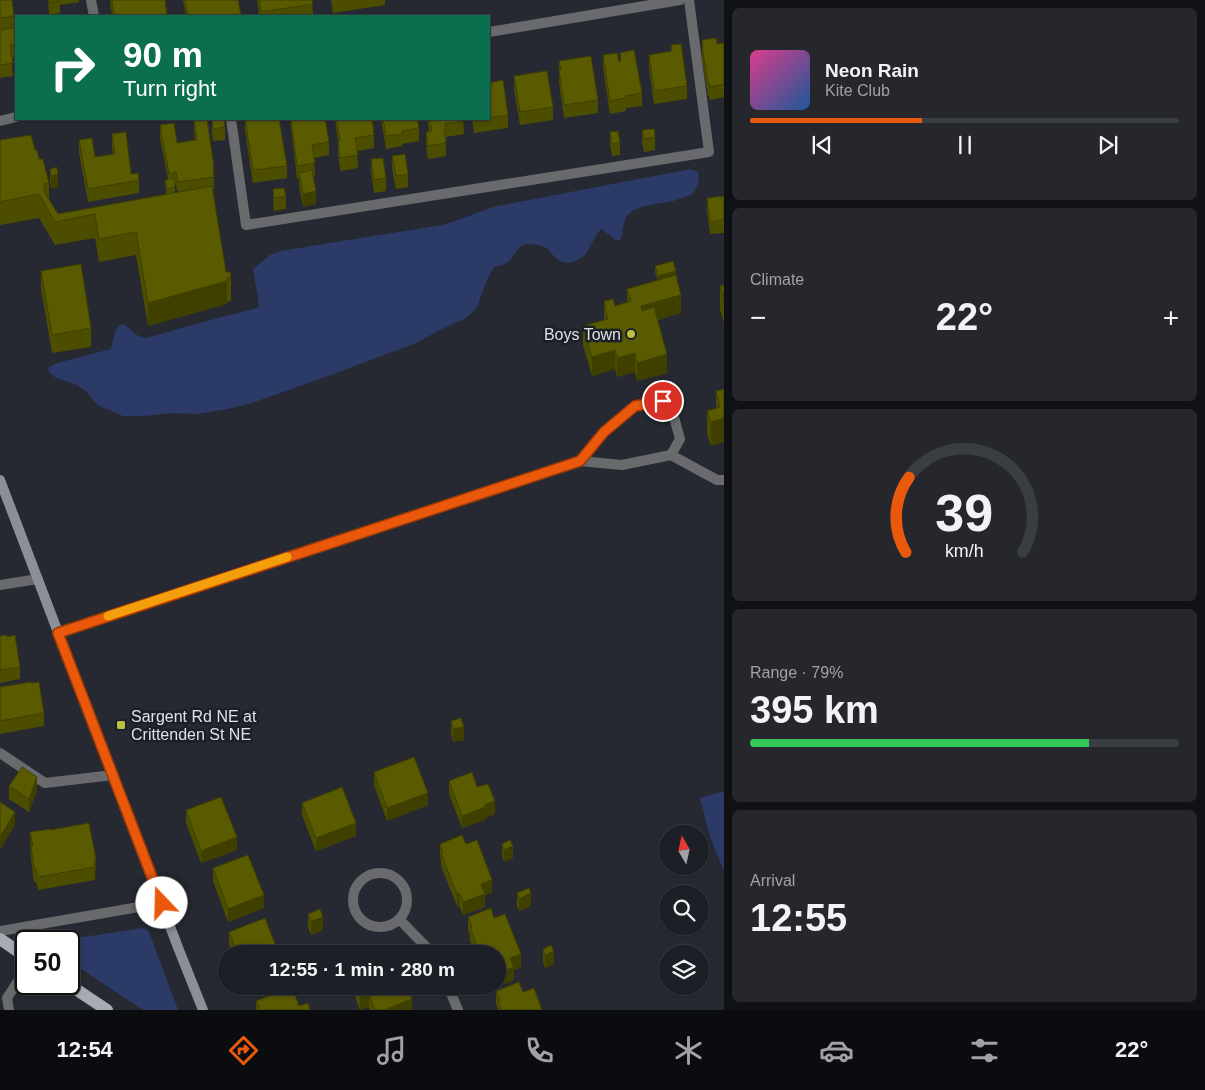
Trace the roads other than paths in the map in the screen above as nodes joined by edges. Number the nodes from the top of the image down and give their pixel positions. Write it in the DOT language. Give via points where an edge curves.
graph roads {
  1 [pos="91,0"];
  2 [pos="680,0"];
  3 [pos="689,0"];
  4 [pos="94,15"];
  5 [pos="490,32"];
  6 [pos="15,117"];
  7 [pos="0,120"];
  8 [pos="231,120"];
  9 [pos="671,455"];
  10 [pos="580,461"];
  11 [pos="0,480"];
  12 [pos="724,480"];
  13 [pos="38,579"];
  14 [pos="0,585"];
  15 [pos="58,633"];
  16 [pos="0,753"];
  17 [pos="113,775"];
  18 [pos="162,903"];
  19 [pos="400,920"];
  20 [pos="0,931"];
  21 [pos="0,939"];
  22 [pos="424,945"];
  23 [pos="15,949"];
  24 [pos="15,986"];
  25 [pos="80,992"];
  26 [pos="452,995"];
  27 [pos="9,1010"];
  28 [pos="107,1010"];
  29 [pos="203,1010"];
  30 [pos="458,1010"];
  1 -- 4 [label="street"];
  2 -- 5 [label="street"];
  3 -- 8 [label="street" via="708,152 246,225"];
  6 -- 7 [label="street"];
  9 -- 10 [label="street" via="622,465"];
  9 -- 10 [label="street" via="680,439 672,410 663,401 635,406 604,432"];
  9 -- 12 [label="street" via="717,480"];
  10 -- 15 [label="street"];
  11 -- 13 [label="main road"];
  13 -- 14 [label="street"];
  13 -- 15 [label="main road"];
  15 -- 17 [label="main road"];
  16 -- 17 [label="street" via="45,783"];
  17 -- 18 [label="main road"];
  18 -- 20 [label="street"];
  18 -- 29 [label="main road"];
  19 -- 19 [label="street" via="407,907 407,893 400,880 387,873 373,873 360,881 353,893 354,907 361,919 373,926 387,926"];
  19 -- 22 [label="street"];
  21 -- 23 [label="main road"];
  24 -- 27 [label="street" via="7,998"];
  25 -- 28 [label="main road"];
  26 -- 30 [label="street"];
}
